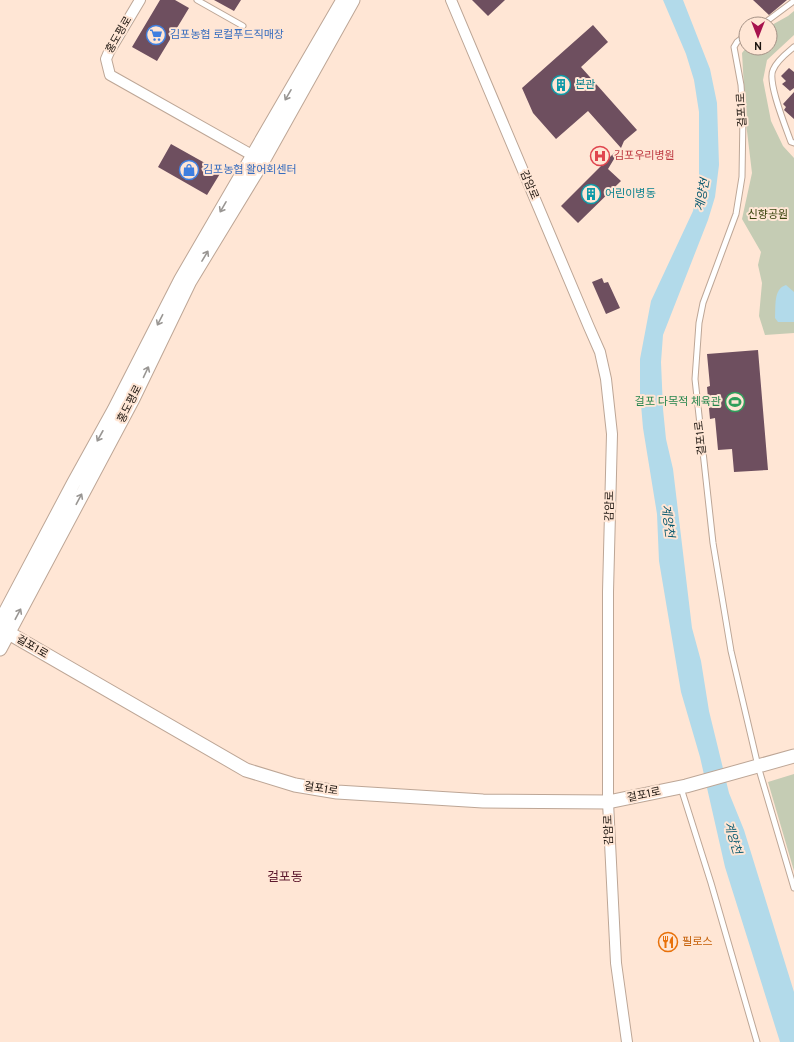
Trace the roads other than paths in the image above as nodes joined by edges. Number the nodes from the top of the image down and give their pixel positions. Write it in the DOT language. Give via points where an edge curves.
graph roads {
  1 [pos="140,0"];
  2 [pos="197,0"];
  3 [pos="343,0"];
  4 [pos="354,0"];
  5 [pos="451,0"];
  6 [pos="794,2"];
  7 [pos="774,16"];
  8 [pos="243,26"];
  9 [pos="738,41"];
  10 [pos="794,47"];
  11 [pos="794,143"];
  12 [pos="258,158"];
  13 [pos="0,622"];
  14 [pos="4,631"];
  15 [pos="0,649"];
  16 [pos="794,756"];
  17 [pos="754,767"];
  18 [pos="683,786"];
  19 [pos="608,802"];
  20 [pos="794,888"];
  21 [pos="627,1042"];
  22 [pos="757,1042"];
  1 -- 12 [label="street, 홍도평로" via="106,59 110,75"];
  2 -- 8 [label="lane"];
  3 -- 12 [label="street, 홍도평로, one-way"];
  4 -- 12 [label="street, 홍도평로"];
  5 -- 19 [label="street, 감암로" via="600,352 606,379 612,434 608,592"];
  6 -- 7 [label="lane"];
  9 -- 17 [label="lane, 걸포1로" via="734,47 743,115 742,177 736,214 703,303 698,330 695,379 701,446 720,586"];
  10 -- 11 [label="lane" via="772,71 772,81 779,109 791,142"];
  12 -- 13 [label="street, 홍도평로, one-way" via="181,279"];
  14 -- 12 [label="street, 홍도평로, one-way" via="133,399 190,281"];
  14 -- 15 [label="street, 홍도평로"];
  14 -- 19 [label="street, 걸포1로" via="246,770 269,778 337,792 392,796 484,801"];
  16 -- 17 [label="street, 걸포1로"];
  17 -- 18 [label="street, 걸포1로"];
  17 -- 20 [label="lane"];
  18 -- 19 [label="street, 걸포1로"];
  18 -- 22 [label="lane"];
  19 -- 21 [label="street, 감암로" via="616,963"];
}
